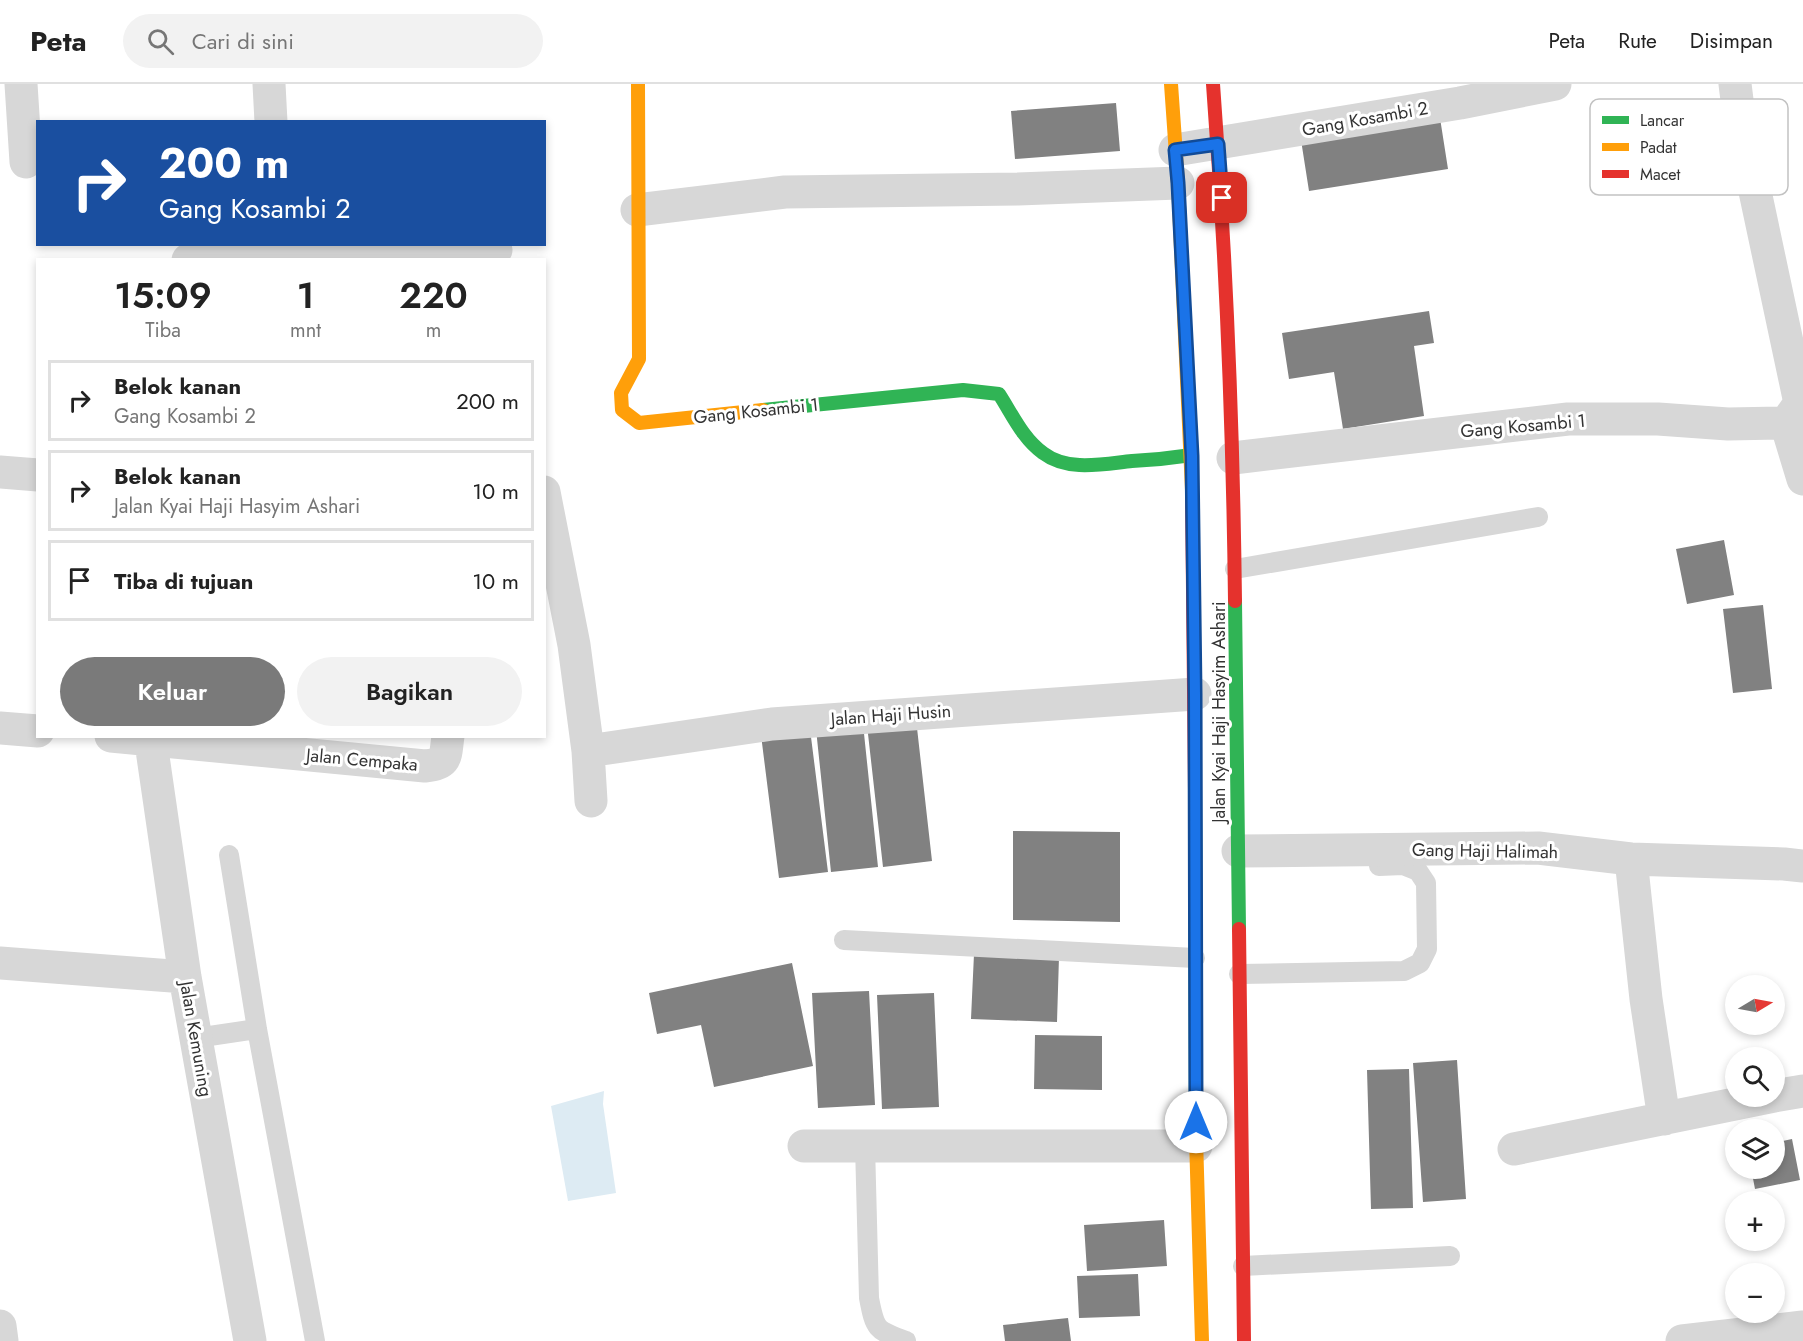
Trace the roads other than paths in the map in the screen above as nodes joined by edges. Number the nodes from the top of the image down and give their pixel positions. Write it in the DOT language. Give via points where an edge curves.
graph roads {
  1 [pos="21,84"];
  2 [pos="269,84"];
  3 [pos="638,84"];
  4 [pos="1171,84"];
  5 [pos="1213,84"];
  6 [pos="1555,84"];
  7 [pos="1735,84"];
  8 [pos="1737,99"];
  9 [pos="271,120"];
  10 [pos="1218,144"];
  11 [pos="1175,150"];
  12 [pos="26,162"];
  13 [pos="1178,183"];
  14 [pos="1754,195"];
  15 [pos="637,210"];
  16 [pos="276,251"];
  17 [pos="497,251"];
  18 [pos="208,258"];
  19 [pos="1796,409"];
  20 [pos="1192,456"];
  21 [pos="1233,458"];
  22 [pos="0,472"];
  23 [pos="36,475"];
  24 [pos="1803,479"];
  25 [pos="546,502"];
  26 [pos="1538,517"];
  27 [pos="1235,569"];
  28 [pos="1195,694"];
  29 [pos="0,728"];
  30 [pos="36,731"];
  31 [pos="150,738"];
  32 [pos="448,738"];
  33 [pos="588,751"];
  34 [pos="591,801"];
  35 [pos="229,855"];
  36 [pos="1238,859"];
  37 [pos="1631,859"];
  38 [pos="1803,866"];
  39 [pos="844,940"];
  40 [pos="1195,958"];
  41 [pos="0,963"];
  42 [pos="1239,974"];
  43 [pos="185,977"];
  44 [pos="257,1029"];
  45 [pos="196,1038"];
  46 [pos="1803,1091"];
  47 [pos="1785,1094"];
  48 [pos="1725,1106"];
  49 [pos="1664,1119"];
  50 [pos="865,1145"];
  51 [pos="804,1146"];
  52 [pos="1196,1146"];
  53 [pos="1514,1149"];
  54 [pos="1450,1256"];
  55 [pos="1243,1266"];
  56 [pos="0,1326"];
  57 [pos="1803,1327"];
  58 [pos="2,1341"];
  59 [pos="250,1341"];
  60 [pos="315,1341"];
  61 [pos="906,1341"];
  62 [pos="1202,1341"];
  63 [pos="1244,1341"];
  64 [pos="1682,1341"];
  1 -- 12 [label="street"];
  2 -- 9 [label="street"];
  3 -- 15 [label="main road, Gang Kosambi 1"];
  4 -- 11 [label="main road, Jalan Kyai Haji Hasyim Ashari"];
  5 -- 10 [label="main road, Jalan Kyai Haji Hasyim Ashari"];
  6 -- 10 [label="street, Gang Kosambi 2"];
  7 -- 8 [label="street"];
  10 -- 11 [label="street, Gang Kosambi 2"];
  10 -- 21 [label="main road, Jalan Kyai Haji Hasyim Ashari"];
  11 -- 13 [label="main road, Jalan Kyai Haji Hasyim Ashari"];
  13 -- 15 [label="street" via="785,192"];
  13 -- 20 [label="main road, Jalan Kyai Haji Hasyim Ashari"];
  14 -- 19 [label="street"];
  15 -- 20 [label="main road, Gang Kosambi 1" via="639,359 621,393 622,410 639,423 963,390 999,394 1026,436 1058,461 1092,465"];
  16 -- 17 [label="street"];
  16 -- 18 [label="street"];
  19 -- 21 [label="street, Gang Kosambi 1" via="1728,424 1568,419"];
  19 -- 24 [label="street"];
  20 -- 28 [label="main road, Jalan Kyai Haji Hasyim Ashari"];
  21 -- 27 [label="main road, Jalan Kyai Haji Hasyim Ashari"];
  22 -- 23 [label="street"];
  25 -- 33 [label="street" via="574,645"];
  26 -- 27 [label="lane"];
  27 -- 36 [label="main road, Jalan Kyai Haji Hasyim Ashari"];
  28 -- 33 [label="street, Jalan Haji Husin" via="772,724"];
  28 -- 40 [label="main road, Jalan Kyai Haji Hasyim Ashari"];
  29 -- 30 [label="street"];
  31 -- 32 [label="street, Jalan Cempaka" via="425,766 441,763"];
  31 -- 43 [label="street, Jalan Kemuning"];
  33 -- 34 [label="street"];
  35 -- 44 [label="lane"];
  36 -- 37 [label="street, Gang Haji Halimah" via="1538,848"];
  36 -- 42 [label="main road, Jalan Kyai Haji Hasyim Ashari"];
  36 -- 42 [label="lane" via="1403,865 1418,871 1426,883 1426,949 1420,963 1404,971"];
  37 -- 38 [label="street, Gang Haji Halimah"];
  37 -- 49 [label="street"];
  39 -- 40 [label="lane"];
  40 -- 52 [label="main road, Jalan Kyai Haji Hasyim Ashari"];
  41 -- 43 [label="street"];
  42 -- 55 [label="main road, Jalan Kyai Haji Hasyim Ashari"];
  43 -- 45 [label="street, Jalan Kemuning"];
  44 -- 45 [label="lane"];
  44 -- 60 [label="lane"];
  45 -- 59 [label="street, Jalan Kemuning"];
  46 -- 47 [label="street"];
  48 -- 49 [label="street"];
  49 -- 53 [label="street"];
  50 -- 51 [label="street"];
  50 -- 52 [label="street"];
  50 -- 61 [label="lane" via="869,1298 873,1318 881,1332"];
  52 -- 62 [label="main road, Jalan Kyai Haji Hasyim Ashari"];
  54 -- 55 [label="lane"];
  55 -- 63 [label="main road, Jalan Kyai Haji Hasyim Ashari"];
  56 -- 58 [label="street"];
  57 -- 64 [label="street"];
}
